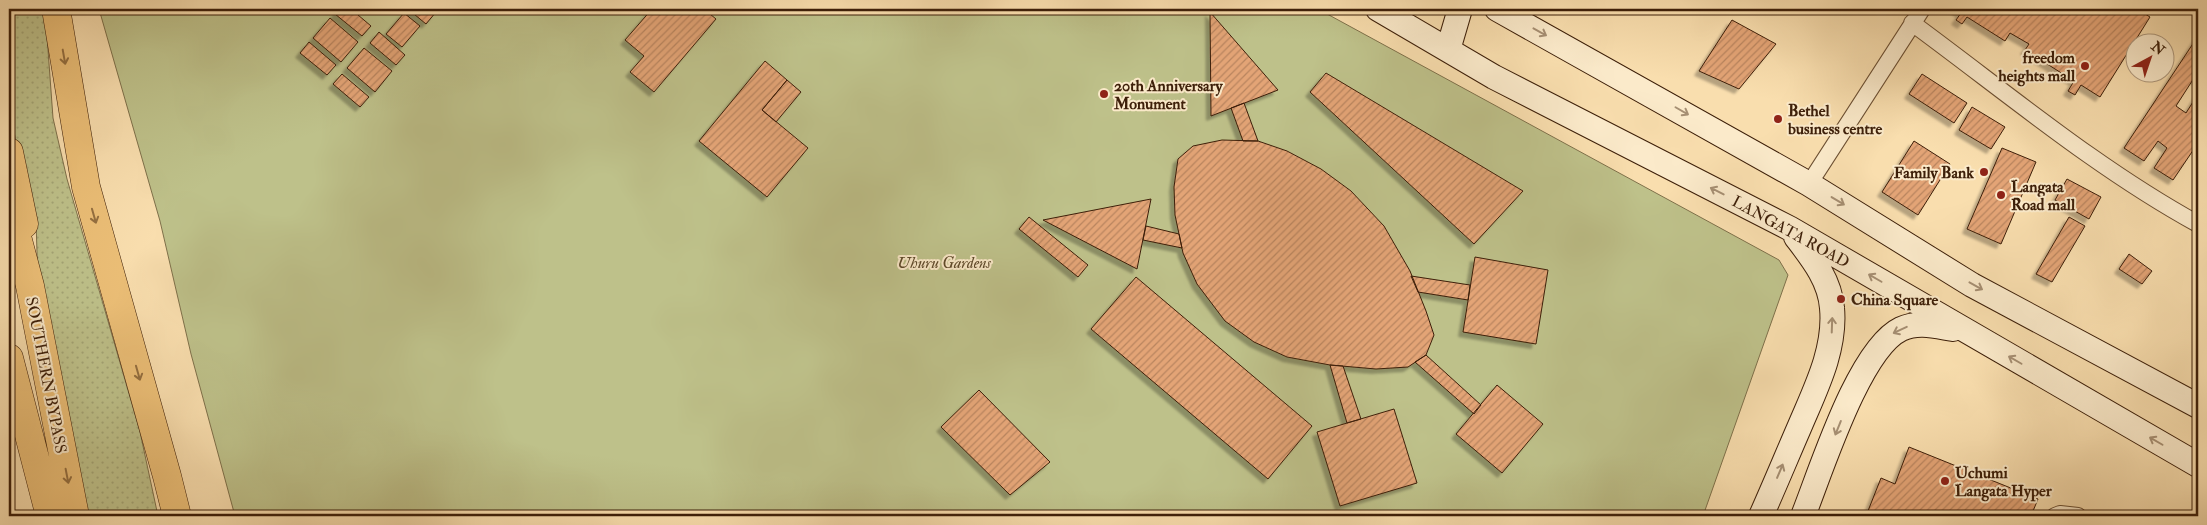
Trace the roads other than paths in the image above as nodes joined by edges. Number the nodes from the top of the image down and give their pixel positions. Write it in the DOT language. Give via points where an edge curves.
graph roads {
  1 [pos="56,9"];
  2 [pos="1378,9"];
  3 [pos="1460,9"];
  4 [pos="1497,9"];
  5 [pos="1922,9"];
  6 [pos="1912,23"];
  7 [pos="1448,50"];
  8 [pos="9,152"];
  9 [pos="1809,184"];
  10 [pos="9,206"];
  11 [pos="2198,224"];
  12 [pos="1789,228"];
  13 [pos="30,286"];
  14 [pos="1965,331"];
  15 [pos="9,358"];
  16 [pos="2198,406"];
  17 [pos="2198,465"];
  18 [pos="50,516"];
  19 [pos="75,516"];
  20 [pos="176,516"];
  21 [pos="1761,516"];
  22 [pos="1803,516"];
  23 [pos="2055,516"];
  24 [pos="2078,516"];
  1 -- 20 [label="highway, one-way" via="86,187"];
  2 -- 7 [label="main road, LANGATA ROAD"];
  3 -- 7 [label="main road"];
  4 -- 9 [label="main road, one-way"];
  5 -- 6 [label="street"];
  6 -- 9 [label="street"];
  6 -- 11 [label="street" via="2096,160"];
  12 -- 7 [label="main road, LANGATA ROAD, one-way" via="1494,77"];
  8 -- 13 [label="highway" via="24,227"];
  9 -- 16 [label="main road, one-way" via="1972,284"];
  10 -- 13 [label="highway, SOUTHERN BYPASS"];
  14 -- 12 [label="main road, LANGATA ROAD, one-way"];
  21 -- 12 [label="main road, one-way" via="1823,373 1833,330 1832,306 1826,283 1813,258"];
  13 -- 19 [label="highway, SOUTHERN BYPASS, one-way"];
  17 -- 14 [label="main road, LANGATA ROAD, one-way"];
  14 -- 22 [label="main road, one-way" via="1931,324 1902,328 1881,343 1856,382"];
  15 -- 18 [label="highway, SOUTHERN BYPASS"];
  23 -- 24 [label="street"];
}
